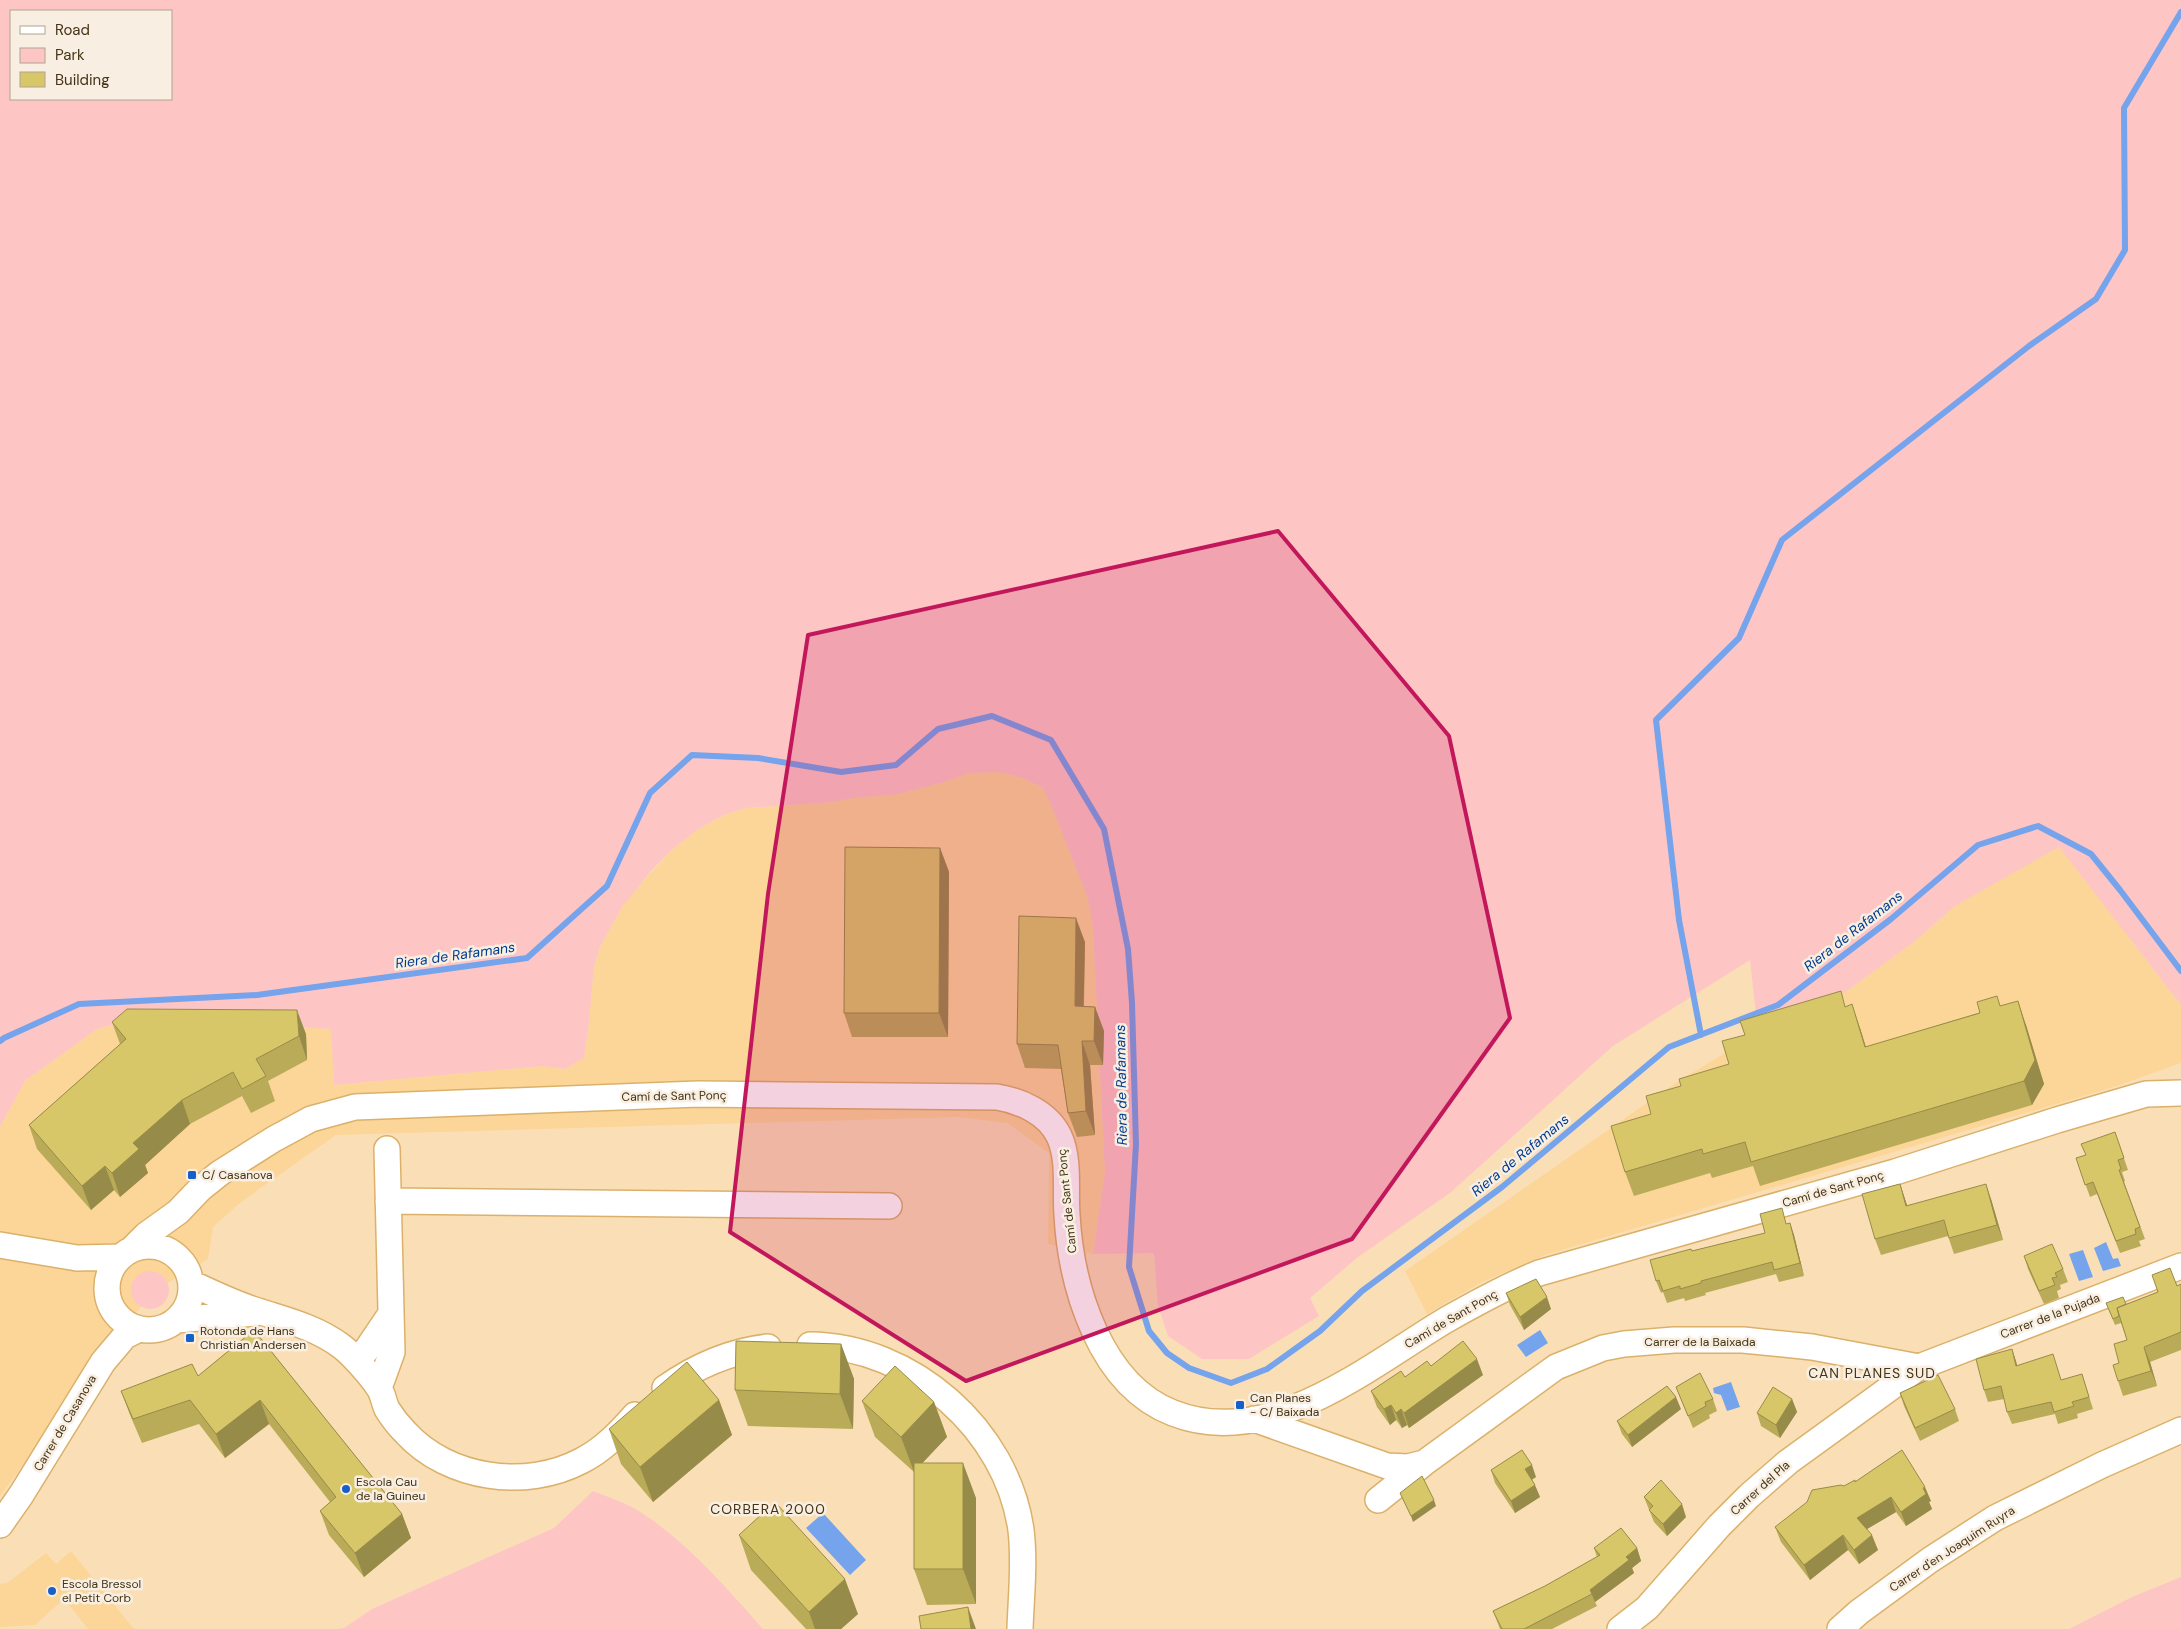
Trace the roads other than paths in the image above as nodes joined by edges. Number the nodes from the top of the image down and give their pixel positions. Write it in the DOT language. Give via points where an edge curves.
graph roads {
  1 [pos="2181,1093"];
  2 [pos="387,1149"];
  3 [pos="388,1201"];
  4 [pos="889,1206"];
  5 [pos="178,1212"];
  6 [pos="0,1245"];
  7 [pos="126,1254"];
  8 [pos="78,1258"];
  9 [pos="180,1259"];
  10 [pos="2181,1266"];
  11 [pos="191,1283"];
  12 [pos="107,1292"];
  13 [pos="262,1312"];
  14 [pos="390,1314"];
  15 [pos="177,1320"];
  16 [pos="139,1329"];
  17 [pos="353,1356"];
  18 [pos="1919,1367"];
  19 [pos="379,1388"];
  20 [pos="1254,1419"];
  21 [pos="2181,1430"];
  22 [pos="1424,1463"];
  23 [pos="1378,1500"];
  24 [pos="0,1525"];
  25 [pos="1020,1629"];
  26 [pos="1620,1629"];
  27 [pos="1840,1629"];
  1 -- 20 [label="street, Camí de Sant Ponç" via="2146,1094 1895,1172 1539,1273 1507,1286 1446,1320 1328,1392 1299,1406"];
  2 -- 3 [label="street"];
  3 -- 4 [label="street"];
  3 -- 14 [label="street"];
  5 -- 7 [label="street"];
  5 -- 9 [label="street"];
  5 -- 20 [label="street, Camí de Sant Ponç" via="200,1189 274,1139 311,1119 355,1108 698,1094 981,1096 1011,1100 1038,1112 1059,1136 1064,1157 1070,1244 1080,1287 1101,1345 1117,1370 1145,1397 1171,1413 1207,1422"];
  6 -- 8 [label="street"];
  7 -- 8 [label="street"];
  7 -- 9 [label="street" via="143,1246 156,1246"];
  7 -- 12 [label="street" via="111,1266"];
  8 -- 12 [label="street"];
  9 -- 11 [label="street" via="188,1270"];
  10 -- 18 [label="street, Carrer de la Pujada"];
  11 -- 13 [label="street"];
  11 -- 15 [label="street" via="191,1297"];
  12 -- 16 [label="street" via="117,1315 126,1324"];
  13 -- 15 [label="street"];
  13 -- 17 [label="street" via="302,1324"];
  14 -- 17 [label="street" via="365,1352"];
  14 -- 19 [label="street" via="392,1352"];
  15 -- 16 [label="street" via="166,1327"];
  16 -- 24 [label="street, Carrer de Casanova" via="125,1336 103,1362"];
  17 -- 19 [label="street"];
  18 -- 22 [label="street, Carrer de la Baixada" via="1812,1347 1743,1340 1624,1344 1556,1367"];
  18 -- 26 [label="street, Carrer del Pla" via="1788,1462 1719,1526 1646,1608"];
  19 -- 25 [label="street" via="387,1409 405,1433 434,1456 450,1465 478,1473 527,1476 556,1471 582,1461 608,1443 648,1402 672,1383 694,1369 746,1350 786,1345 828,1346 894,1364 927,1383 968,1419 986,1442 1009,1485 1021,1530"];
  20 -- 22 [label="street, Carrer de la Baixada" via="1387,1466 1408,1467"];
  21 -- 27 [label="street, Carrer d'en Joaquim Ruyra" via="1995,1518 1930,1560"];
  22 -- 23 [label="street, Carrer de la Baixada"];
}
